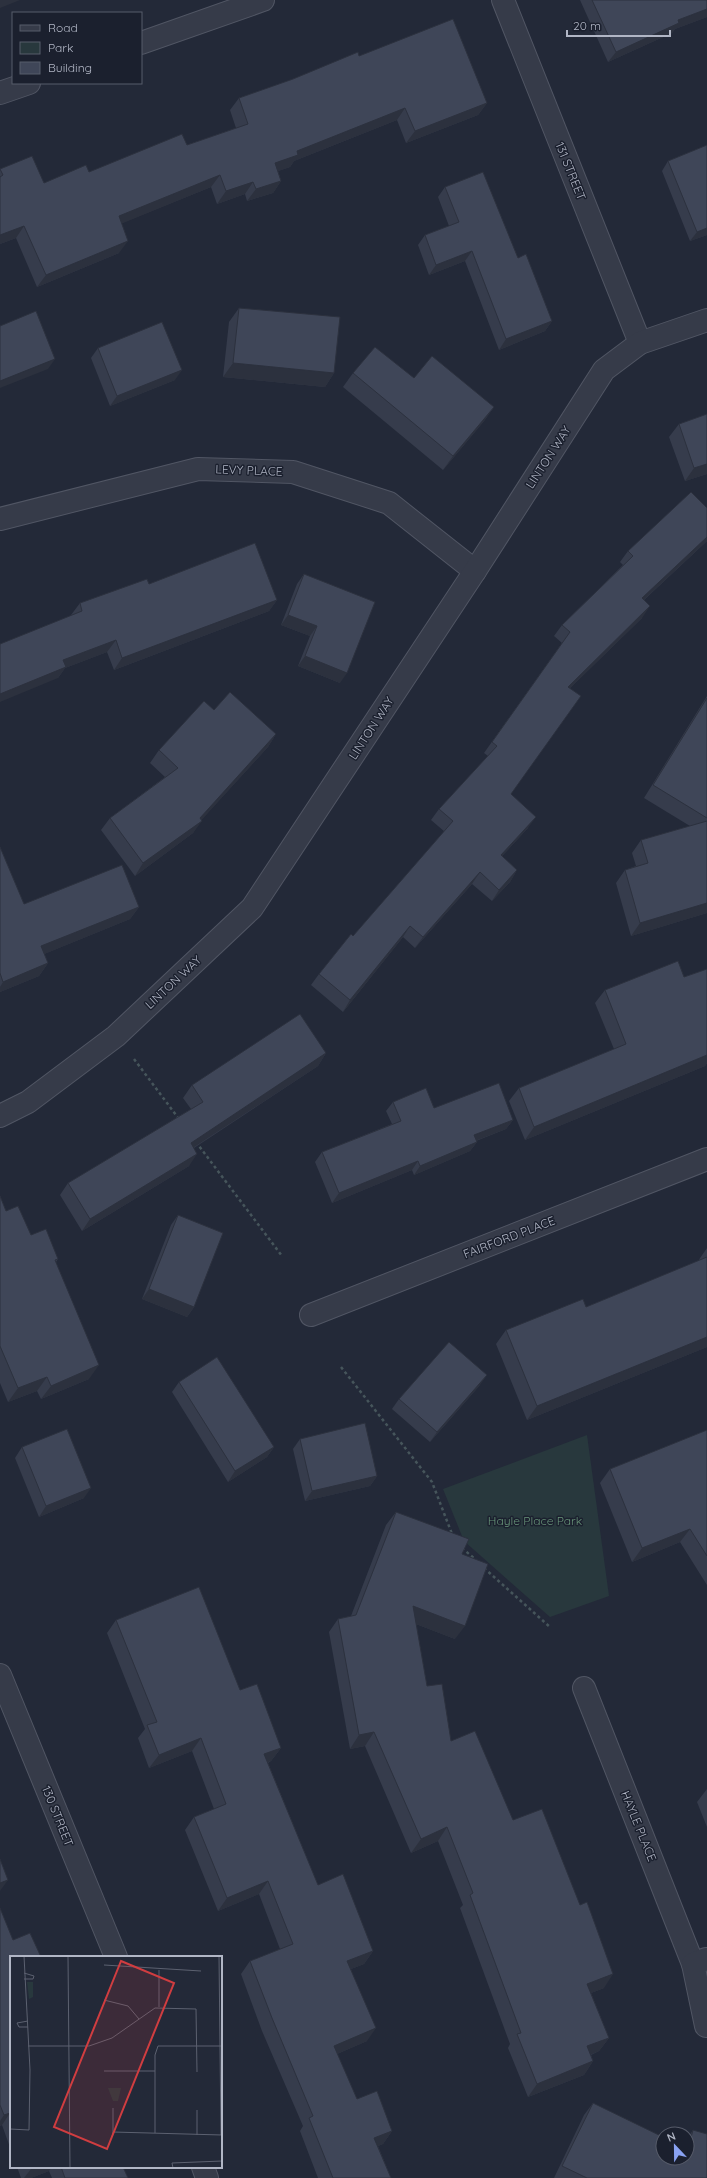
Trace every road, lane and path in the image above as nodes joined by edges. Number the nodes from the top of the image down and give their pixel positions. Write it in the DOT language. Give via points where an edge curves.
graph roads {
  1 [pos="263,0"];
  2 [pos="502,0"];
  3 [pos="142,43"];
  4 [pos="26,84"];
  5 [pos="0,93"];
  6 [pos="707,320"];
  7 [pos="640,343"];
  8 [pos="0,518"];
  9 [pos="475,571"];
  10 [pos="133,1058"];
  11 [pos="0,1116"];
  12 [pos="180,1120"];
  13 [pos="194,1139"];
  14 [pos="707,1159"];
  15 [pos="282,1256"];
  16 [pos="311,1315"];
  17 [pos="341,1367"];
  18 [pos="455,1542"];
  19 [pos="461,1546"];
  20 [pos="477,1562"];
  21 [pos="483,1566"];
  22 [pos="551,1628"];
  23 [pos="0,1675"];
  24 [pos="584,1688"];
  25 [pos="116,1956"];
  26 [pos="700,1961"];
  27 [pos="706,2026"];
  28 [pos="203,2168"];
  29 [pos="207,2178"];
  1 -- 3 [label="street"];
  2 -- 7 [label="street, 131 STREET"];
  4 -- 5 [label="street"];
  6 -- 7 [label="street, LINTON WAY"];
  7 -- 9 [label="street, LINTON WAY" via="604,370"];
  8 -- 9 [label="street, LEVY PLACE" via="198,468 293,472 389,503"];
  9 -- 11 [label="street, LINTON WAY" via="252,908 116,1036 28,1102"];
  10 -- 12 [label="path"];
  13 -- 15 [label="path"];
  14 -- 16 [label="street, FAIRFORD PLACE"];
  17 -- 18 [label="path" via="432,1482"];
  19 -- 20 [label="path"];
  21 -- 22 [label="path"];
  23 -- 25 [label="street, 130 STREET"];
  24 -- 26 [label="street, HAYLE PLACE"];
  26 -- 27 [label="street, HAYLE PLACE"];
  28 -- 29 [label="street"];
}
